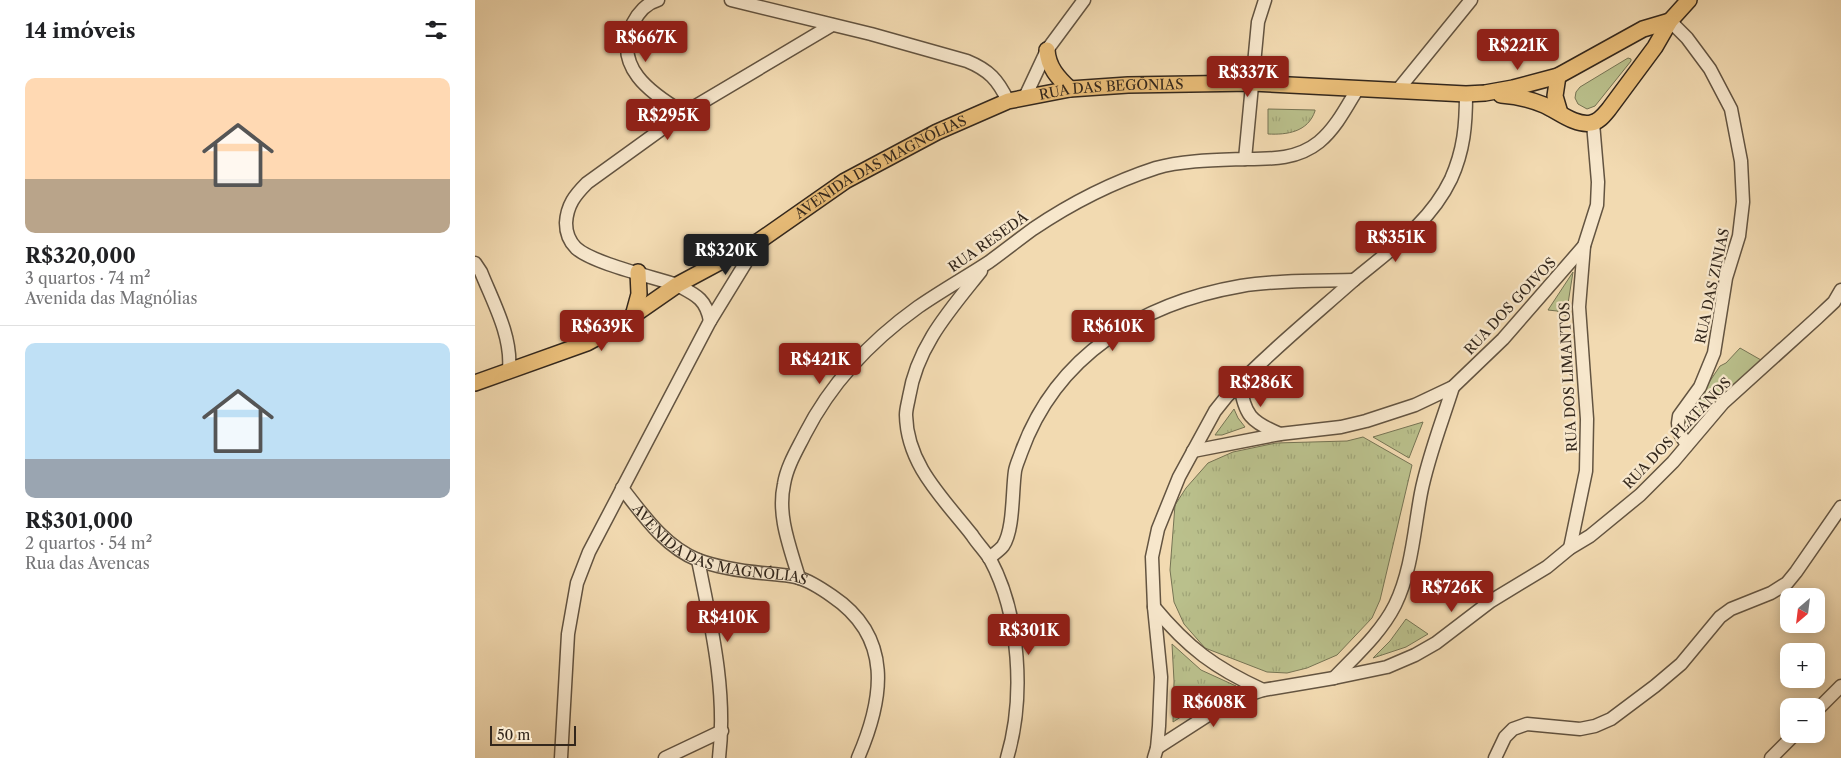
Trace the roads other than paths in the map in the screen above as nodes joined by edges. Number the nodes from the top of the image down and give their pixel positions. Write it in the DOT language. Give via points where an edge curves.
graph roads {
  1 [pos="658,0"];
  2 [pos="731,0"];
  3 [pos="1084,0"];
  4 [pos="1265,0"];
  5 [pos="1471,0"];
  6 [pos="1689,0"];
  7 [pos="1671,21"];
  8 [pos="832,25"];
  9 [pos="1643,29"];
  10 [pos="1655,47"];
  11 [pos="1047,50"];
  12 [pos="1558,76"];
  13 [pos="1252,83"];
  14 [pos="1358,88"];
  15 [pos="1070,89"];
  16 [pos="1397,91"];
  17 [pos="1485,93"];
  18 [pos="1466,94"];
  19 [pos="1025,97"];
  20 [pos="1008,101"];
  21 [pos="683,112"];
  22 [pos="1560,113"];
  23 [pos="1593,123"];
  24 [pos="1245,160"];
  25 [pos="759,241"];
  26 [pos="1584,246"];
  27 [pos="989,262"];
  28 [pos="475,263"];
  29 [pos="638,272"];
  30 [pos="1354,280"];
  31 [pos="677,285"];
  32 [pos="1841,290"];
  33 [pos="633,316"];
  34 [pos="710,321"];
  35 [pos="509,369"];
  36 [pos="475,383"];
  37 [pos="1240,383"];
  38 [pos="1453,386"];
  39 [pos="1281,434"];
  40 [pos="1687,445"];
  41 [pos="1193,451"];
  42 [pos="622,488"];
  43 [pos="1841,507"];
  44 [pos="1570,548"];
  45 [pos="989,558"];
  46 [pos="698,560"];
  47 [pos="799,578"];
  48 [pos="1154,607"];
  49 [pos="1334,678"];
  50 [pos="1841,686"];
  51 [pos="1263,690"];
  52 [pos="1825,702"];
  53 [pos="721,730"];
  54 [pos="1786,743"];
  55 [pos="1156,753"];
  56 [pos="561,758"];
  57 [pos="665,758"];
  58 [pos="719,758"];
  59 [pos="858,758"];
  60 [pos="1007,758"];
  61 [pos="1495,758"];
  62 [pos="1771,758"];
  1 -- 21 [label="street" via="636,17 626,42 627,57 645,87"];
  2 -- 8 [label="street"];
  3 -- 11 [label="street"];
  4 -- 13 [label="street" via="1258,22"];
  5 -- 16 [label="street"];
  6 -- 7 [label="main road"];
  7 -- 9 [label="main road, RUA DAS BEGÔNIAS"];
  7 -- 10 [label="main road"];
  7 -- 40 [label="street, RUA DAS ZINIAS" via="1710,69 1731,109 1741,161 1743,194 1739,236 1726,278 1714,353 1700,386 1677,424"];
  8 -- 20 [label="street" via="967,60 993,76"];
  8 -- 21 [label="street"];
  9 -- 10 [label="main road" via="1652,37"];
  9 -- 12 [label="main road, RUA DAS BEGÔNIAS"];
  10 -- 23 [label="main road" via="1609,109"];
  11 -- 15 [label="main road" via="1047,61"];
  11 -- 19 [label="street"];
  12 -- 17 [label="main road, RUA DAS BEGÔNIAS"];
  12 -- 22 [label="main road" via="1555,96"];
  13 -- 14 [label="main road, RUA DAS BEGÔNIAS"];
  13 -- 15 [label="main road, RUA DAS BEGÔNIAS"];
  13 -- 24 [label="street"];
  14 -- 16 [label="main road, RUA DAS BEGÔNIAS"];
  14 -- 24 [label="street, RUA RESEDÁ" via="1319,142 1293,156"];
  15 -- 19 [label="main road, RUA DAS BEGÔNIAS"];
  16 -- 18 [label="main road, RUA DAS BEGÔNIAS"];
  17 -- 18 [label="main road, RUA DAS BEGÔNIAS"];
  17 -- 22 [label="main road, RUA DAS BEGÔNIAS" via="1518,96"];
  18 -- 30 [label="street" via="1465,138 1457,165 1439,200 1411,232"];
  19 -- 20 [label="main road, RUA DAS BEGÔNIAS"];
  20 -- 25 [label="main road, AVENIDA DAS MAGNÓLIAS" via="937,132 845,181"];
  21 -- 29 [label="street" via="587,183 569,206 566,226 574,246 594,259"];
  22 -- 23 [label="main road, RUA DAS BEGÔNIAS" via="1577,122"];
  23 -- 26 [label="street, RUA DOS GOIVOS" via="1598,172 1597,205"];
  24 -- 27 [label="street, RUA RESEDÁ" via="1181,163 1157,168 1110,186 1071,205"];
  25 -- 31 [label="main road, AVENIDA DAS MAGNÓLIAS"];
  25 -- 34 [label="street, AVENIDA DAS MAGNÓLIAS"];
  26 -- 38 [label="street, RUA DOS GOIVOS" via="1503,340"];
  26 -- 44 [label="street, RUA DOS LIMANTOS" via="1579,308 1587,419 1587,471"];
  27 -- 45 [label="street" via="929,339 911,383 906,414 909,442 919,468"];
  27 -- 47 [label="street, RUA RESEDÁ" via="917,308 869,348 836,385 811,421 792,458 784,483 781,510"];
  28 -- 35 [label="street" via="508,343"];
  29 -- 31 [label="street"];
  29 -- 33 [label="main road" via="639,294"];
  30 -- 37 [label="street"];
  30 -- 45 [label="street" via="1243,286 1208,293 1147,314 1091,351 1065,377 1026,439 1015,470 1004,545"];
  31 -- 33 [label="main road, AVENIDA DAS MAGNÓLIAS"];
  31 -- 34 [label="street" via="703,302"];
  32 -- 40 [label="street, RUA DOS PLATANOS" via="1834,302 1723,403"];
  33 -- 35 [label="main road, AVENIDA DAS MAGNÓLIAS" via="587,343"];
  34 -- 42 [label="street, AVENIDA DAS MAGNÓLIAS"];
  35 -- 36 [label="main road, AVENIDA DAS MAGNÓLIAS"];
  37 -- 39 [label="street" via="1242,402 1248,414 1263,427"];
  37 -- 41 [label="street" via="1215,411"];
  38 -- 39 [label="street, RUA DOS GOIVOS" via="1415,405 1366,421"];
  38 -- 49 [label="street" via="1421,492 1402,588 1385,622"];
  39 -- 41 [label="street, RUA DOS GOIVOS"];
  40 -- 44 [label="street, RUA DOS PLATANOS" via="1641,495"];
  41 -- 48 [label="street" via="1158,529 1153,557"];
  42 -- 46 [label="street, AVENIDA DAS MAGNÓLIAS" via="663,537"];
  42 -- 56 [label="street" via="577,583 568,634"];
  43 -- 61 [label="street" via="1787,583 1719,617 1681,664 1611,719 1580,729 1527,724 1513,729 1505,737"];
  44 -- 49 [label="street" via="1547,567 1491,601 1415,655 1387,667"];
  45 -- 60 [label="street" via="1006,599 1018,674 1016,710"];
  46 -- 47 [label="street, AVENIDA DAS MAGNÓLIAS" via="733,570"];
  46 -- 53 [label="street" via="716,652"];
  47 -- 59 [label="street, AVENIDA DAS MAGNÓLIAS" via="843,603 867,630 875,649 879,685 876,706"];
  48 -- 51 [label="street" via="1183,640 1210,662"];
  48 -- 55 [label="street" via="1161,677"];
  49 -- 51 [label="street"];
  50 -- 52 [label="street"];
  51 -- 55 [label="street" via="1216,710"];
  53 -- 57 [label="street"];
  53 -- 58 [label="street"];
  54 -- 62 [label="street"];
}
